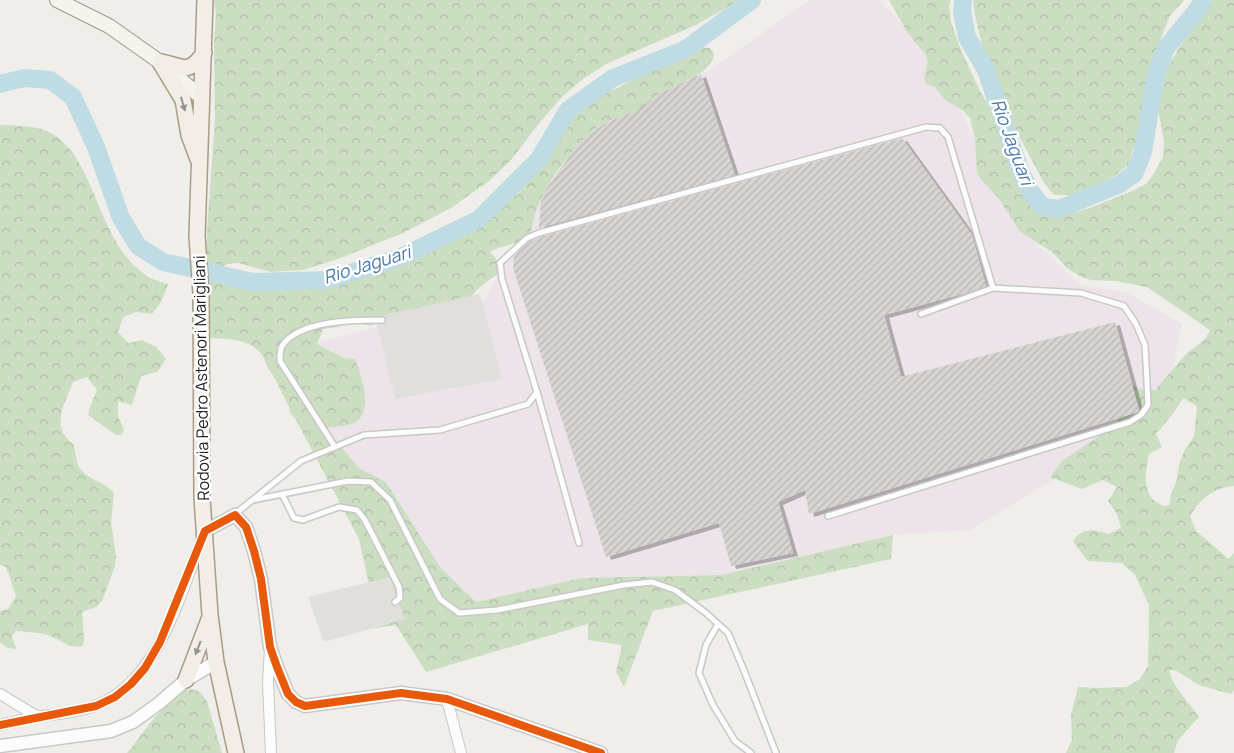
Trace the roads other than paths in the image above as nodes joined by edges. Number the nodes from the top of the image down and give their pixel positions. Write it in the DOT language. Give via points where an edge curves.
graph roads {
  1 [pos="56,0"];
  2 [pos="205,0"];
  3 [pos="204,53"];
  4 [pos="160,62"];
  5 [pos="203,79"];
  6 [pos="186,83"];
  7 [pos="202,98"];
  8 [pos="201,166"];
  9 [pos="993,288"];
  10 [pos="921,314"];
  11 [pos="382,320"];
  12 [pos="537,392"];
  13 [pos="335,447"];
  14 [pos="282,494"];
  15 [pos="252,500"];
  16 [pos="235,515"];
  17 [pos="828,516"];
  18 [pos="206,531"];
  19 [pos="579,543"];
  20 [pos="395,602"];
  21 [pos="210,615"];
  22 [pos="718,624"];
  23 [pos="270,647"];
  24 [pos="216,662"];
  25 [pos="186,680"];
  26 [pos="0,694"];
  27 [pos="447,699"];
  28 [pos="38,717"];
  29 [pos="0,725"];
  30 [pos="0,746"];
  31 [pos="236,753"];
  32 [pos="271,753"];
  33 [pos="461,753"];
  34 [pos="601,753"];
  35 [pos="751,753"];
  36 [pos="776,753"];
  1 -- 4 [label="main road" via="109,26"];
  2 -- 3 [label="main road, Rodovia Pedro Astenori Marigliani"];
  3 -- 4 [label="main road" via="197,63 186,68"];
  3 -- 5 [label="main road, Rodovia Pedro Astenori Marigliani"];
  4 -- 6 [label="main road"];
  4 -- 8 [label="main road, one-way" via="183,100 189,135"];
  5 -- 6 [label="main road"];
  5 -- 7 [label="main road, Rodovia Pedro Astenori Marigliani"];
  6 -- 7 [label="main road"];
  7 -- 8 [label="main road, Rodovia Pedro Astenori Marigliani"];
  8 -- 18 [label="main road, Rodovia Pedro Astenori Marigliani" via="197,236 201,294 202,498"];
  9 -- 10 [label="lane"];
  9 -- 12 [label="lane" via="948,137 940,128 926,127 527,238 500,263"];
  9 -- 17 [label="lane" via="1081,292 1124,306 1145,345 1148,405 1130,422"];
  11 -- 13 [label="lane" via="350,320 305,329 281,347 280,361"];
  12 -- 13 [label="lane" via="528,404 440,430 364,435"];
  12 -- 19 [label="lane"];
  13 -- 15 [label="lane" via="301,461"];
  14 -- 15 [label="lane"];
  14 -- 20 [label="lane" via="294,518 302,520 339,507 357,510 398,587 400,598"];
  14 -- 22 [label="lane" via="348,481 371,482 390,500 440,599 459,613 497,610 652,582 675,590"];
  15 -- 16 [label="lane"];
  16 -- 18 [label="street"];
  16 -- 23 [label="street" via="246,527 254,551"];
  18 -- 21 [label="main road, Rodovia Pedro Astenori Marigliani"];
  18 -- 28 [label="street" via="160,642 131,684 96,706"];
  21 -- 24 [label="main road, Rodovia Pedro Astenori Marigliani"];
  21 -- 25 [label="main road, one-way"];
  22 -- 35 [label="lane" via="706,645 699,673 713,705 735,741"];
  22 -- 36 [label="lane" via="728,633"];
  23 -- 27 [label="street" via="288,694 305,706 400,693"];
  23 -- 32 [label="street"];
  24 -- 25 [label="street"];
  24 -- 31 [label="main road, Rodovia Pedro Astenori Marigliani"];
  25 -- 30 [label="street" via="133,722 111,731"];
  26 -- 28 [label="street"];
  27 -- 33 [label="street"];
  27 -- 34 [label="street"];
  28 -- 29 [label="street"];
}
